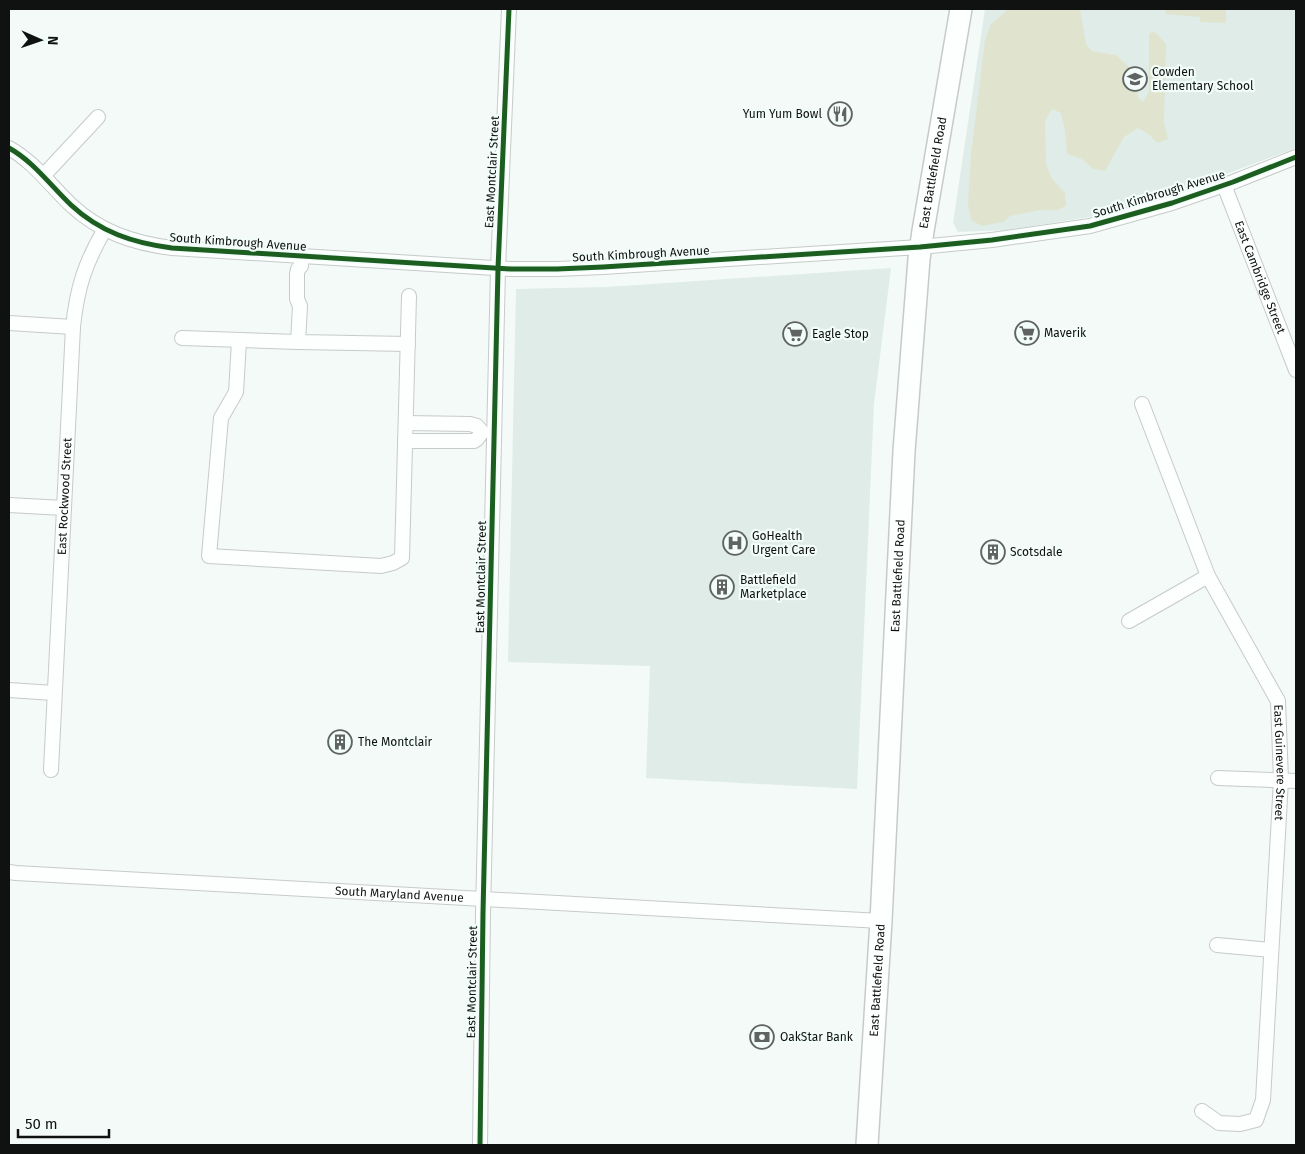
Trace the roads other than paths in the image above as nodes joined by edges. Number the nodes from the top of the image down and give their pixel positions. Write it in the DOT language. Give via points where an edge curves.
graph roads {
  1 [pos="509,9"];
  2 [pos="961,9"];
  3 [pos="98,117"];
  4 [pos="9,148"];
  5 [pos="1296,156"];
  6 [pos="44,175"];
  7 [pos="1224,185"];
  8 [pos="105,229"];
  9 [pos="920,247"];
  10 [pos="301,261"];
  11 [pos="498,269"];
  12 [pos="409,296"];
  13 [pos="9,323"];
  14 [pos="73,327"];
  15 [pos="182,338"];
  16 [pos="239,340"];
  17 [pos="298,342"];
  18 [pos="408,344"];
  19 [pos="1296,370"];
  20 [pos="1142,404"];
  21 [pos="406,423"];
  22 [pos="488,432"];
  23 [pos="406,441"];
  24 [pos="9,505"];
  25 [pos="64,508"];
  26 [pos="1208,576"];
  27 [pos="1129,621"];
  28 [pos="9,690"];
  29 [pos="54,693"];
  30 [pos="51,770"];
  31 [pos="1218,778"];
  32 [pos="1282,780"];
  33 [pos="1296,781"];
  34 [pos="9,872"];
  35 [pos="484,899"];
  36 [pos="880,921"];
  37 [pos="1217,945"];
  38 [pos="1271,950"];
  39 [pos="1202,1111"];
  40 [pos="480,1145"];
  41 [pos="868,1145"];
  1 -- 11 [label="street, East Montclair Street"];
  2 -- 9 [label="main road, East Battlefield Road"];
  3 -- 6 [label="street"];
  4 -- 6 [label="street, South Kimbrough Avenue"];
  5 -- 7 [label="street, South Kimbrough Avenue"];
  6 -- 8 [label="street, South Kimbrough Avenue" via="71,205"];
  7 -- 9 [label="street, South Kimbrough Avenue" via="1090,226"];
  7 -- 19 [label="street, East Cambridge Street"];
  8 -- 10 [label="street, South Kimbrough Avenue" via="155,246"];
  8 -- 14 [label="street, East Rockwood Street" via="93,250 79,288"];
  9 -- 11 [label="street, South Kimbrough Avenue" via="575,268"];
  9 -- 36 [label="main road, East Battlefield Road" via="904,451"];
  10 -- 11 [label="street, South Kimbrough Avenue"];
  10 -- 17 [label="street" via="296,299 300,306"];
  11 -- 22 [label="street, East Montclair Street"];
  12 -- 18 [label="street"];
  13 -- 14 [label="street"];
  14 -- 25 [label="street, East Rockwood Street"];
  15 -- 16 [label="street"];
  16 -- 17 [label="street"];
  16 -- 23 [label="street" via="236,392 221,418 209,556 381,566 402,558"];
  17 -- 18 [label="street"];
  18 -- 21 [label="street"];
  20 -- 26 [label="street, East Guinevere Street"];
  21 -- 22 [label="street" via="470,424"];
  21 -- 23 [label="street"];
  22 -- 23 [label="street" via="474,441"];
  22 -- 35 [label="street, East Montclair Street"];
  24 -- 25 [label="street"];
  25 -- 29 [label="street, East Rockwood Street"];
  26 -- 27 [label="street"];
  26 -- 32 [label="street, East Guinevere Street" via="1278,701"];
  28 -- 29 [label="street"];
  29 -- 30 [label="street, East Rockwood Street"];
  31 -- 32 [label="street"];
  32 -- 33 [label="street"];
  32 -- 38 [label="street, East Guinevere Street"];
  34 -- 35 [label="street, South Maryland Avenue"];
  35 -- 36 [label="street, South Maryland Avenue"];
  35 -- 40 [label="street, East Montclair Street"];
  36 -- 41 [label="main road, East Battlefield Road"];
  37 -- 38 [label="street"];
  38 -- 39 [label="street, East Guinevere Street" via="1263,1100 1256,1120 1240,1124 1219,1123"];
}
